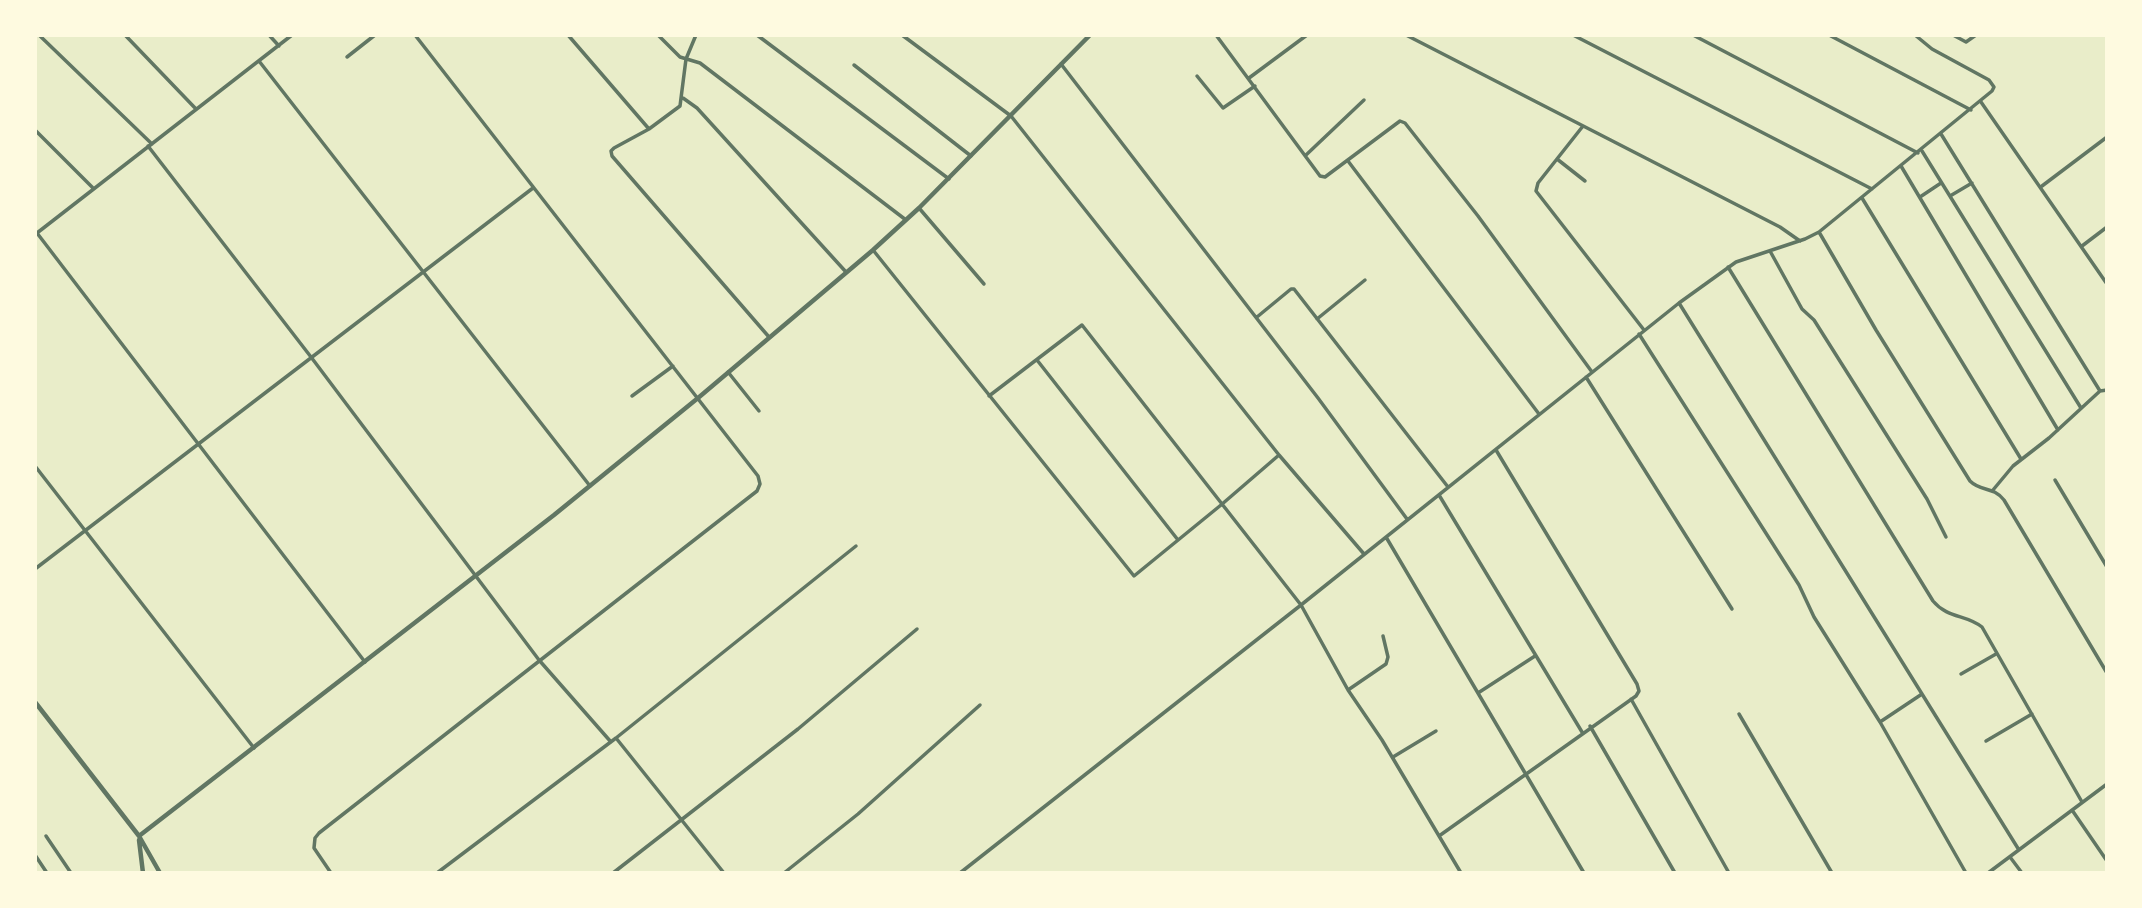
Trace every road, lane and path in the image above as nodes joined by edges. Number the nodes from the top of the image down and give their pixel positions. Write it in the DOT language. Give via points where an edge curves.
graph roads {
  1 [pos="39,35"];
  2 [pos="125,35"];
  3 [pos="269,35"];
  4 [pos="292,35"];
  5 [pos="375,35"];
  6 [pos="415,35"];
  7 [pos="568,35"];
  8 [pos="658,35"];
  9 [pos="696,35"];
  10 [pos="757,35"];
  11 [pos="902,35"];
  12 [pos="1090,35"];
  13 [pos="1216,35"];
  14 [pos="1307,35"];
  15 [pos="1406,35"];
  16 [pos="1573,35"];
  17 [pos="1693,35"];
  18 [pos="1829,35"];
  19 [pos="1952,35"];
  20 [pos="1976,35"];
  21 [pos="1918,36"];
  22 [pos="279,46"];
  23 [pos="347,57"];
  24 [pos="686,59"];
  25 [pos="259,61"];
  26 [pos="1061,64"];
  27 [pos="853,65"];
  28 [pos="1197,76"];
  29 [pos="1249,78"];
  30 [pos="1255,86"];
  31 [pos="682,98"];
  32 [pos="1364,100"];
  33 [pos="1981,102"];
  34 [pos="196,109"];
  35 [pos="1971,110"];
  36 [pos="1011,116"];
  37 [pos="1584,125"];
  38 [pos="649,129"];
  39 [pos="35,130"];
  40 [pos="1941,134"];
  41 [pos="2107,137"];
  42 [pos="150,145"];
  43 [pos="1920,152"];
  44 [pos="1306,155"];
  45 [pos="971,157"];
  46 [pos="1558,159"];
  47 [pos="1348,161"];
  48 [pos="1901,166"];
  49 [pos="949,179"];
  50 [pos="1584,181"];
  51 [pos="1941,183"];
  52 [pos="1972,183"];
  53 [pos="2041,187"];
  54 [pos="93,188"];
  55 [pos="533,188"];
  56 [pos="1872,189"];
  57 [pos="1861,197"];
  58 [pos="1920,197"];
  59 [pos="1949,197"];
  60 [pos="919,208"];
  61 [pos="906,220"];
  62 [pos="35,226"];
  63 [pos="2107,228"];
  64 [pos="1819,232"];
  65 [pos="37,233"];
  66 [pos="1800,241"];
  67 [pos="2082,246"];
  68 [pos="873,250"];
  69 [pos="1769,251"];
  70 [pos="1728,267"];
  71 [pos="846,272"];
  72 [pos="423,273"];
  73 [pos="1365,280"];
  74 [pos="984,284"];
  75 [pos="2107,284"];
  76 [pos="1679,303"];
  77 [pos="1256,318"];
  78 [pos="1317,319"];
  79 [pos="1644,330"];
  80 [pos="1639,334"];
  81 [pos="769,337"];
  82 [pos="311,357"];
  83 [pos="1037,360"];
  84 [pos="673,366"];
  85 [pos="728,372"];
  86 [pos="1592,372"];
  87 [pos="1586,377"];
  88 [pos="2107,390"];
  89 [pos="2101,391"];
  90 [pos="632,396"];
  91 [pos="989,396"];
  92 [pos="698,398"];
  93 [pos="2081,408"];
  94 [pos="759,411"];
  95 [pos="1539,414"];
  96 [pos="2058,430"];
  97 [pos="198,444"];
  98 [pos="1496,450"];
  99 [pos="1279,455"];
  100 [pos="2021,459"];
  101 [pos="35,466"];
  102 [pos="2055,480"];
  103 [pos="590,486"];
  104 [pos="1448,488"];
  105 [pos="1993,490"];
  106 [pos="1439,495"];
  107 [pos="1222,505"];
  108 [pos="1408,519"];
  109 [pos="85,531"];
  110 [pos="1386,537"];
  111 [pos="1946,537"];
  112 [pos="1178,541"];
  113 [pos="856,546"];
  114 [pos="1364,554"];
  115 [pos="2107,567"];
  116 [pos="35,569"];
  117 [pos="476,575"];
  118 [pos="1301,605"];
  119 [pos="1732,609"];
  120 [pos="917,629"];
  121 [pos="1383,636"];
  122 [pos="1996,654"];
  123 [pos="1535,656"];
  124 [pos="539,660"];
  125 [pos="365,662"];
  126 [pos="2107,673"];
  127 [pos="1961,674"];
  128 [pos="1348,690"];
  129 [pos="1478,693"];
  130 [pos="1922,694"];
  131 [pos="1631,699"];
  132 [pos="35,702"];
  133 [pos="980,705"];
  134 [pos="1739,714"];
  135 [pos="2032,714"];
  136 [pos="1880,722"];
  137 [pos="1590,726"];
  138 [pos="1436,731"];
  139 [pos="1582,732"];
  140 [pos="616,738"];
  141 [pos="1986,741"];
  142 [pos="611,742"];
  143 [pos="254,748"];
  144 [pos="1392,758"];
  145 [pos="1526,774"];
  146 [pos="2107,784"];
  147 [pos="2082,802"];
  148 [pos="2072,810"];
  149 [pos="682,820"];
  150 [pos="46,836"];
  151 [pos="139,836"];
  152 [pos="1439,836"];
  153 [pos="2019,850"];
  154 [pos="35,855"];
  155 [pos="2010,857"];
  156 [pos="2107,861"];
  157 [pos="47,873"];
  158 [pos="71,873"];
  159 [pos="143,873"];
  160 [pos="160,873"];
  161 [pos="331,873"];
  162 [pos="437,873"];
  163 [pos="613,873"];
  164 [pos="724,873"];
  165 [pos="784,873"];
  166 [pos="960,873"];
  167 [pos="1461,873"];
  168 [pos="1584,873"];
  169 [pos="1675,873"];
  170 [pos="1729,873"];
  171 [pos="1832,873"];
  172 [pos="1966,873"];
  173 [pos="1988,873"];
  174 [pos="2022,873"];
  1 -- 42 [label="street"];
  2 -- 34 [label="street"];
  3 -- 22 [label="street"];
  4 -- 22 [label="street"];
  5 -- 23 [label="street"];
  6 -- 55 [label="street"];
  7 -- 38 [label="street"];
  8 -- 24 [label="street"];
  9 -- 24 [label="street"];
  10 -- 49 [label="street"];
  11 -- 36 [label="street"];
  12 -- 26 [label="street"];
  13 -- 29 [label="street"];
  14 -- 29 [label="street"];
  15 -- 37 [label="street"];
  16 -- 56 [label="street"];
  17 -- 43 [label="street"];
  18 -- 35 [label="street"];
  19 -- 20 [label="street" via="1966,42"];
  21 -- 33 [label="street" via="1992,83 1993,91"];
  22 -- 25 [label="street"];
  24 -- 31 [label="street"];
  24 -- 61 [label="street" via="700,63"];
  25 -- 34 [label="street"];
  25 -- 72 [label="street"];
  26 -- 36 [label="street"];
  26 -- 77 [label="street"];
  27 -- 45 [label="street"];
  28 -- 30 [label="street" via="1223,108"];
  29 -- 30 [label="street"];
  30 -- 44 [label="street"];
  31 -- 38 [label="street" via="676,110"];
  31 -- 71 [label="street"];
  32 -- 44 [label="street"];
  33 -- 35 [label="street"];
  33 -- 53 [label="street"];
  34 -- 42 [label="street"];
  35 -- 40 [label="street"];
  36 -- 45 [label="street"];
  36 -- 99 [label="street"];
  37 -- 46 [label="street"];
  37 -- 66 [label="street"];
  38 -- 81 [label="street" via="614,148 612,156"];
  39 -- 54 [label="street"];
  40 -- 43 [label="street"];
  40 -- 52 [label="street"];
  41 -- 53 [label="street"];
  42 -- 54 [label="street"];
  42 -- 82 [label="street"];
  43 -- 48 [label="street"];
  43 -- 51 [label="street"];
  44 -- 47 [label="street" via="1323,178"];
  45 -- 49 [label="street"];
  46 -- 50 [label="street"];
  46 -- 79 [label="street" via="1536,191"];
  47 -- 86 [label="street" via="1403,121"];
  47 -- 95 [label="street"];
  48 -- 56 [label="street"];
  48 -- 58 [label="street"];
  49 -- 60 [label="street"];
  51 -- 58 [label="street"];
  51 -- 59 [label="street"];
  52 -- 59 [label="street"];
  52 -- 89 [label="street"];
  53 -- 67 [label="street"];
  54 -- 65 [label="street"];
  55 -- 72 [label="street"];
  55 -- 84 [label="street"];
  56 -- 57 [label="street"];
  57 -- 64 [label="street"];
  57 -- 100 [label="street"];
  58 -- 96 [label="street"];
  59 -- 93 [label="street"];
  60 -- 61 [label="street"];
  60 -- 74 [label="street"];
  61 -- 68 [label="street"];
  62 -- 65 [label="street"];
  63 -- 67 [label="street"];
  64 -- 66 [label="street"];
  64 -- 105 [label="street" via="1970,481"];
  65 -- 97 [label="street"];
  66 -- 69 [label="street"];
  67 -- 75 [label="street"];
  68 -- 71 [label="street"];
  68 -- 91 [label="street"];
  69 -- 70 [label="street"];
  69 -- 111 [label="street" via="1927,499"];
  70 -- 76 [label="street"];
  70 -- 122 [label="street" via="1933,601 1949,615 1978,624"];
  71 -- 81 [label="street"];
  72 -- 82 [label="street"];
  72 -- 103 [label="street"];
  73 -- 78 [label="street"];
  76 -- 79 [label="street"];
  76 -- 130 [label="street"];
  77 -- 78 [label="street" via="1293,288"];
  77 -- 108 [label="street"];
  78 -- 104 [label="street"];
  79 -- 80 [label="street"];
  80 -- 86 [label="street"];
  80 -- 136 [label="street"];
  81 -- 85 [label="street"];
  82 -- 97 [label="street"];
  82 -- 117 [label="street"];
  83 -- 91 [label="street"];
  83 -- 107 [label="street" via="1082,325"];
  83 -- 112 [label="street"];
  84 -- 90 [label="street"];
  84 -- 92 [label="street"];
  85 -- 92 [label="street"];
  85 -- 94 [label="street"];
  86 -- 87 [label="street"];
  87 -- 95 [label="street"];
  87 -- 119 [label="street"];
  88 -- 89 [label="street"];
  89 -- 93 [label="street"];
  91 -- 112 [label="street" via="1134,576"];
  92 -- 103 [label="street"];
  92 -- 124 [label="street" via="758,476 759,488"];
  93 -- 96 [label="street"];
  95 -- 98 [label="street"];
  96 -- 100 [label="street"];
  97 -- 109 [label="street"];
  97 -- 125 [label="street"];
  98 -- 104 [label="street"];
  98 -- 131 [label="street" via="1630,673 1639,691"];
  99 -- 107 [label="street"];
  99 -- 114 [label="street"];
  100 -- 105 [label="street"];
  101 -- 109 [label="street"];
  102 -- 115 [label="street"];
  103 -- 117 [label="street"];
  104 -- 106 [label="street"];
  105 -- 126 [label="street" via="2004,500"];
  106 -- 108 [label="street"];
  106 -- 123 [label="street"];
  107 -- 112 [label="street"];
  107 -- 118 [label="street"];
  108 -- 110 [label="street"];
  109 -- 116 [label="street"];
  109 -- 143 [label="street"];
  110 -- 114 [label="street"];
  110 -- 129 [label="street"];
  113 -- 140 [label="street"];
  114 -- 118 [label="street"];
  117 -- 124 [label="street"];
  117 -- 125 [label="street"];
  118 -- 128 [label="street"];
  118 -- 166 [label="street"];
  120 -- 149 [label="street"];
  121 -- 128 [label="street" via="1386,664"];
  122 -- 127 [label="street"];
  122 -- 135 [label="street"];
  123 -- 129 [label="street"];
  123 -- 139 [label="street"];
  124 -- 142 [label="street"];
  124 -- 161 [label="street" via="319,833 314,848"];
  125 -- 143 [label="street"];
  128 -- 144 [label="street"];
  129 -- 145 [label="street"];
  130 -- 136 [label="street"];
  130 -- 153 [label="street"];
  131 -- 137 [label="street"];
  131 -- 170 [label="street"];
  132 -- 151 [label="street"];
  133 -- 165 [label="street" via="867,807"];
  134 -- 171 [label="street"];
  135 -- 141 [label="street"];
  135 -- 147 [label="street"];
  136 -- 172 [label="street"];
  137 -- 139 [label="street"];
  137 -- 169 [label="street"];
  138 -- 144 [label="street"];
  139 -- 145 [label="street"];
  140 -- 142 [label="street"];
  140 -- 149 [label="street"];
  142 -- 162 [label="street"];
  143 -- 151 [label="street"];
  144 -- 152 [label="street"];
  145 -- 152 [label="street"];
  145 -- 168 [label="street"];
  146 -- 147 [label="street"];
  147 -- 148 [label="street"];
  148 -- 153 [label="street"];
  148 -- 156 [label="street"];
  149 -- 163 [label="street"];
  149 -- 164 [label="street"];
  150 -- 158 [label="street"];
  151 -- 159 [label="street"];
  151 -- 160 [label="street"];
  152 -- 167 [label="street"];
  153 -- 155 [label="street"];
  154 -- 157 [label="street"];
  155 -- 173 [label="street"];
  155 -- 174 [label="street"];
}
